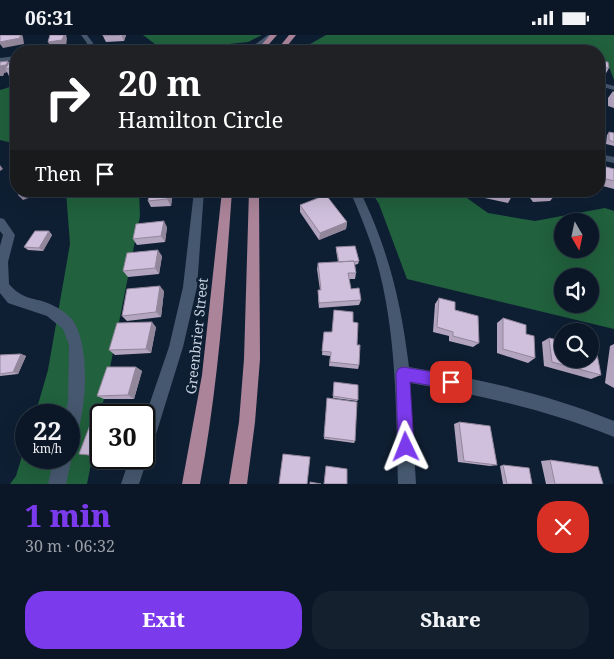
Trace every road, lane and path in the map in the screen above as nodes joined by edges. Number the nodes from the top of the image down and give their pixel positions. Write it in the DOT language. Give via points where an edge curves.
graph roads {
  1 [pos="274,35"];
  2 [pos="293,35"];
  3 [pos="258,45"];
  4 [pos="265,45"];
  5 [pos="284,45"];
  6 [pos="198,197"];
  7 [pos="226,197"];
  8 [pos="254,197"];
  9 [pos="358,197"];
  10 [pos="0,222"];
  11 [pos="403,374"];
  12 [pos="75,404"];
  13 [pos="155,411"];
  14 [pos="614,429"];
  15 [pos="60,469"];
  16 [pos="135,469"];
  17 [pos="57,484"];
  18 [pos="130,484"];
  19 [pos="191,484"];
  20 [pos="238,484"];
  21 [pos="407,484"];
  1 -- 3 [label="street"];
  1 -- 4 [label="main road"];
  2 -- 5 [label="main road"];
  6 -- 13 [label="street" via="190,287 176,347"];
  7 -- 19 [label="main road, Greenbrier Street" via="203,429"];
  8 -- 20 [label="main road" via="252,359"];
  9 -- 11 [label="street" via="374,229 386,266"];
  10 -- 12 [label="street" via="9,235 2,262 2,286 13,299 51,311 68,325 76,345"];
  11 -- 14 [label="street" via="484,388 585,417"];
  11 -- 21 [label="street"];
  15 -- 17 [label="street"];
  16 -- 18 [label="street"];
}
